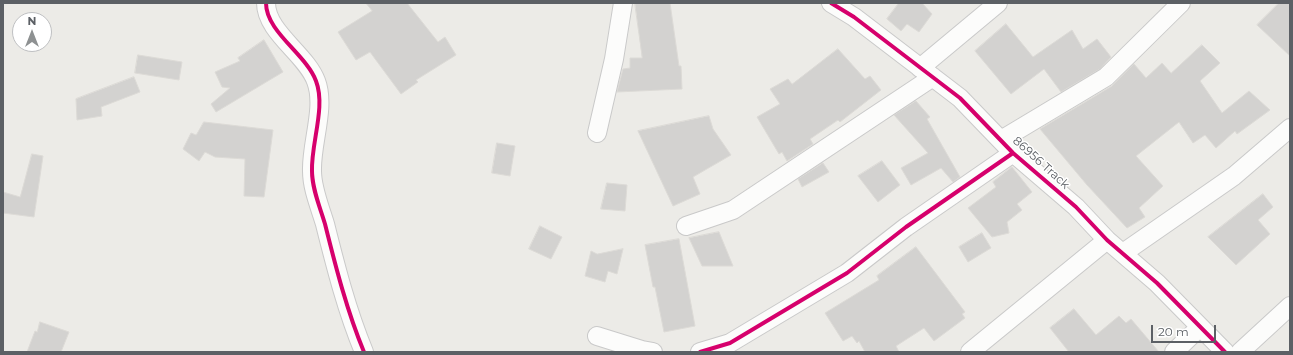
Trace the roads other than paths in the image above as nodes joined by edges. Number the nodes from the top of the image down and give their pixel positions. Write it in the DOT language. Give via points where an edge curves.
graph roads {
  1 [pos="266,3"];
  2 [pos="623,3"];
  3 [pos="831,3"];
  4 [pos="998,3"];
  5 [pos="1181,3"];
  6 [pos="926,73"];
  7 [pos="1290,128"];
  8 [pos="597,133"];
  9 [pos="1001,140"];
  10 [pos="1013,153"];
  11 [pos="686,226"];
  12 [pos="1107,240"];
  13 [pos="1123,253"];
  14 [pos="1290,306"];
  15 [pos="1200,326"];
  16 [pos="597,336"];
  17 [pos="364,352"];
  18 [pos="653,352"];
  19 [pos="700,352"];
  20 [pos="970,352"];
  21 [pos="1174,352"];
  22 [pos="1225,352"];
  23 [pos="1240,352"];
  1 -- 17 [label="street" via="266,12 274,25 309,68 316,81 319,95 313,154 313,185 351,320"];
  2 -- 8 [label="street" via="614,59"];
  3 -- 6 [label="street, 86956 Track" via="854,17"];
  4 -- 6 [label="street"];
  5 -- 9 [label="street" via="1106,78"];
  6 -- 9 [label="street, 86956 Track" via="960,98"];
  6 -- 11 [label="street" via="733,210"];
  7 -- 13 [label="street" via="1234,176"];
  9 -- 10 [label="street, 86956 Track"];
  10 -- 12 [label="street, 86956 Track" via="1076,207"];
  10 -- 19 [label="street" via="906,227 840,277 730,343"];
  12 -- 13 [label="street, 86956 Track"];
  12 -- 20 [label="street"];
  13 -- 15 [label="street, 86956 Track" via="1158,283"];
  14 -- 23 [label="street"];
  15 -- 21 [label="street"];
  15 -- 22 [label="street, 86956 Track"];
  16 -- 18 [label="street"];
}
